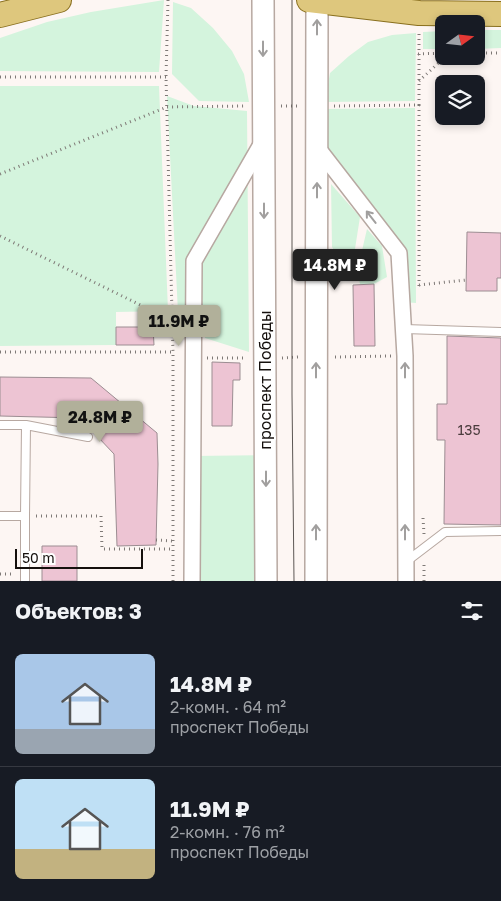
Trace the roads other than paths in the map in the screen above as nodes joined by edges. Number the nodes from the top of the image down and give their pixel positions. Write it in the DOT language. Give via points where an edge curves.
graph roads {
  1 [pos="263,0"];
  2 [pos="314,0"];
  3 [pos="43,2"];
  4 [pos="413,6"];
  5 [pos="501,14"];
  6 [pos="0,16"];
  7 [pos="264,140"];
  8 [pos="317,147"];
  9 [pos="404,328"];
  10 [pos="501,332"];
  11 [pos="0,425"];
  12 [pos="26,425"];
  13 [pos="88,437"];
  14 [pos="0,516"];
  15 [pos="25,516"];
  16 [pos="501,531"];
  17 [pos="405,562"];
  18 [pos="25,581"];
  19 [pos="192,581"];
  20 [pos="266,581"];
  21 [pos="316,581"];
  22 [pos="406,581"];
  1 -- 7 [label="main road, проспект Победы, one-way"];
  2 -- 4 [label="main road"];
  8 -- 2 [label="main road, one-way"];
  3 -- 6 [label="main road"];
  4 -- 5 [label="main road"];
  7 -- 19 [label="street" via="194,261"];
  7 -- 20 [label="main road, проспект Победы, one-way"];
  9 -- 8 [label="street, one-way" via="399,253"];
  21 -- 8 [label="main road, one-way"];
  9 -- 10 [label="lane"];
  17 -- 9 [label="street, one-way"];
  11 -- 12 [label="lane"];
  12 -- 13 [label="lane"];
  12 -- 15 [label="lane"];
  14 -- 15 [label="lane"];
  15 -- 18 [label="lane"];
  16 -- 17 [label="lane" via="445,532"];
  17 -- 22 [label="street"];
}
